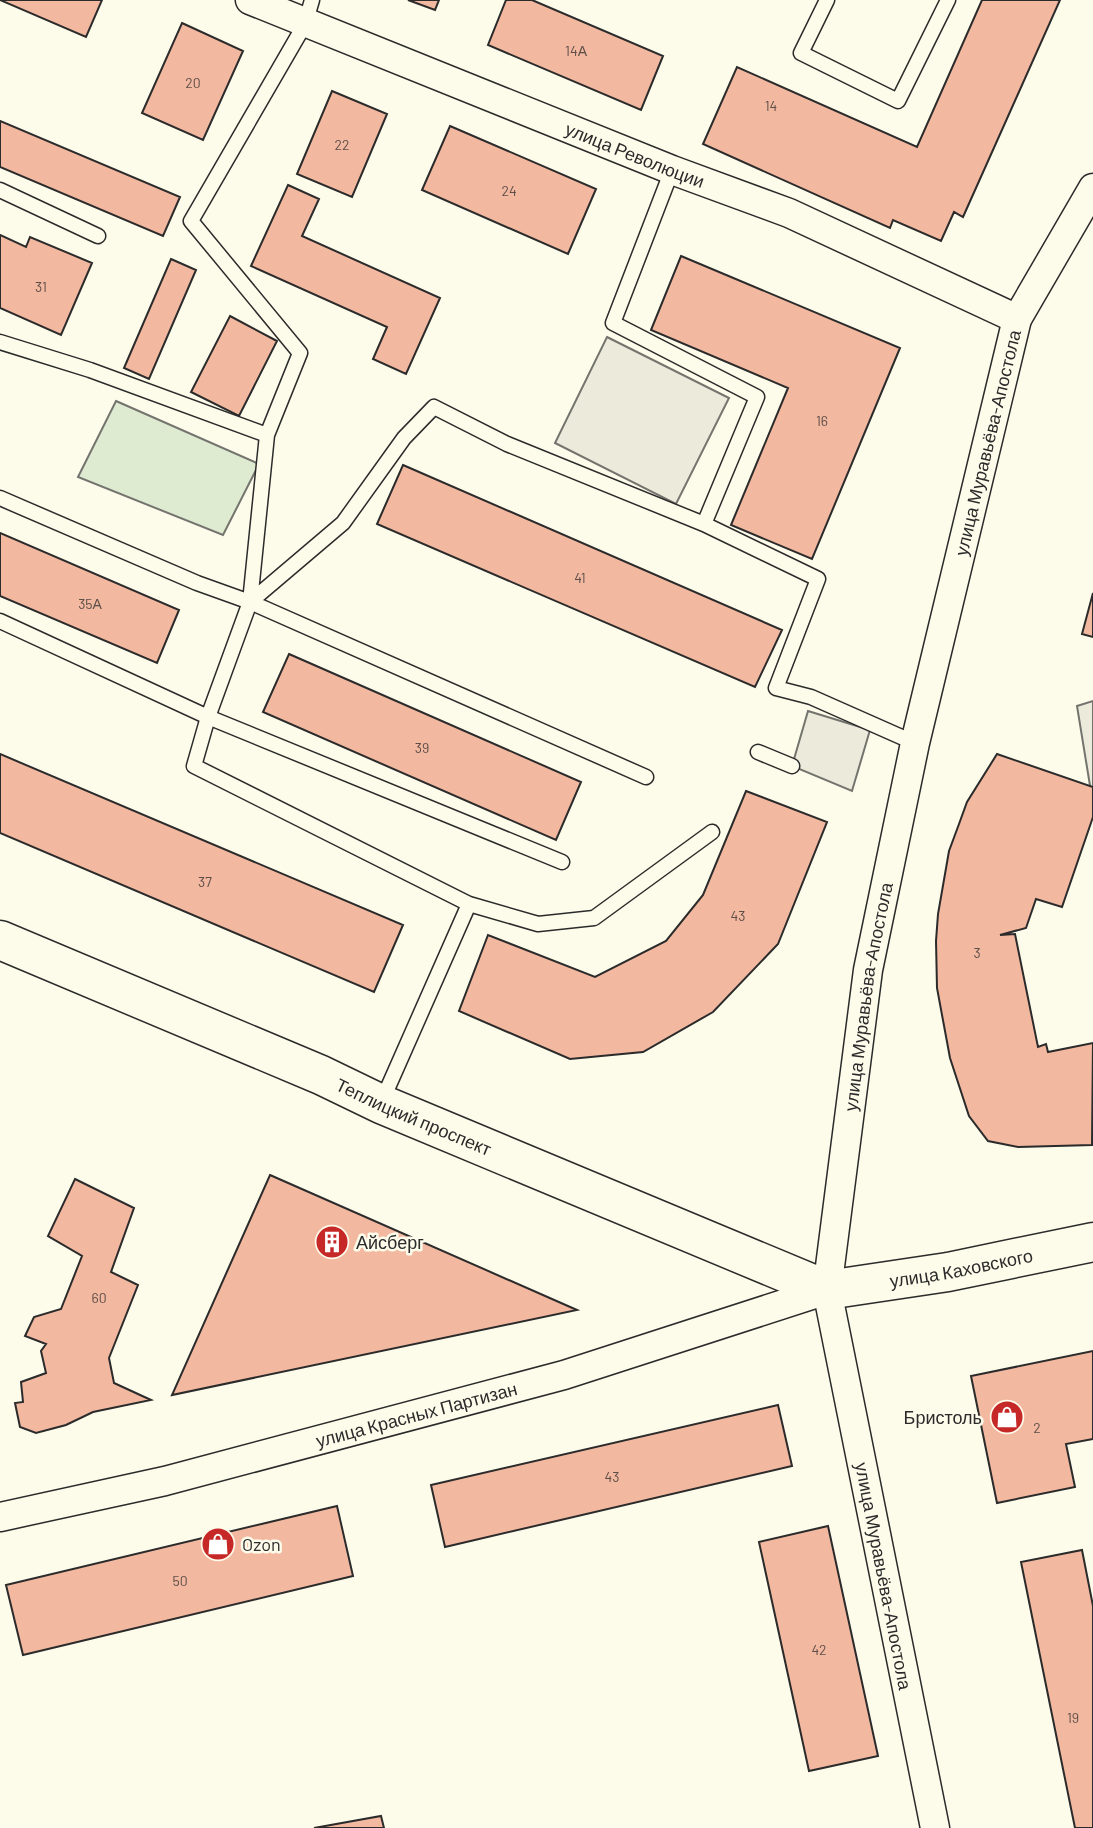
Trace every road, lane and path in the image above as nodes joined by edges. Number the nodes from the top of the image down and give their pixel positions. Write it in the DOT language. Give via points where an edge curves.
graph roads {
  1 [pos="250,0"];
  2 [pos="827,0"];
  3 [pos="948,0"];
  4 [pos="309,12"];
  5 [pos="672,170"];
  6 [pos="1093,188"];
  7 [pos="0,190"];
  8 [pos="98,236"];
  9 [pos="1017,319"];
  10 [pos="0,342"];
  11 [pos="267,435"];
  12 [pos="0,498"];
  13 [pos="704,524"];
  14 [pos="250,602"];
  15 [pos="0,621"];
  16 [pos="208,717"];
  17 [pos="915,743"];
  18 [pos="758,752"];
  19 [pos="792,766"];
  20 [pos="646,777"];
  21 [pos="712,832"];
  22 [pos="562,862"];
  23 [pos="469,904"];
  24 [pos="0,940"];
  25 [pos="381,1104"];
  26 [pos="1093,1242"];
  27 [pos="827,1290"];
  28 [pos="0,1517"];
  29 [pos="935,1828"];
  1 -- 4 [label="street, улица Революции"];
  2 -- 3 [label="lane" via="801,53 898,101"];
  4 -- 5 [label="street, улица Революции"];
  4 -- 11 [label="lane" via="191,221 300,354"];
  5 -- 9 [label="street, улица Революции" via="789,213"];
  5 -- 13 [label="lane" via="613,323 757,397"];
  6 -- 9 [label="street, улица Муравьёва-Апостола"];
  7 -- 8 [label="lane"];
  9 -- 17 [label="street, улица Муравьёва-Апостола"];
  10 -- 11 [label="lane"];
  11 -- 14 [label="lane"];
  12 -- 14 [label="lane"];
  13 -- 14 [label="lane" via="507,444 434,407 404,438 342,523"];
  13 -- 17 [label="lane" via="818,579 776,688 811,697"];
  14 -- 16 [label="lane"];
  14 -- 20 [label="lane"];
  15 -- 16 [label="lane"];
  16 -- 22 [label="lane"];
  16 -- 23 [label="lane" via="194,766"];
  17 -- 27 [label="street, улица Муравьёва-Апостола" via="869,970"];
  18 -- 19 [label="lane"];
  21 -- 23 [label="lane" via="594,918 538,924"];
  23 -- 25 [label="lane"];
  24 -- 25 [label="main road, Теплицкий проспект"];
  25 -- 27 [label="main road, Теплицкий проспект"];
  26 -- 27 [label="main road, улица Каховского" via="948,1272"];
  27 -- 28 [label="street, улица Красных Партизан" via="564,1375 165,1481"];
  27 -- 29 [label="street, улица Муравьёва-Апостола"];
}
